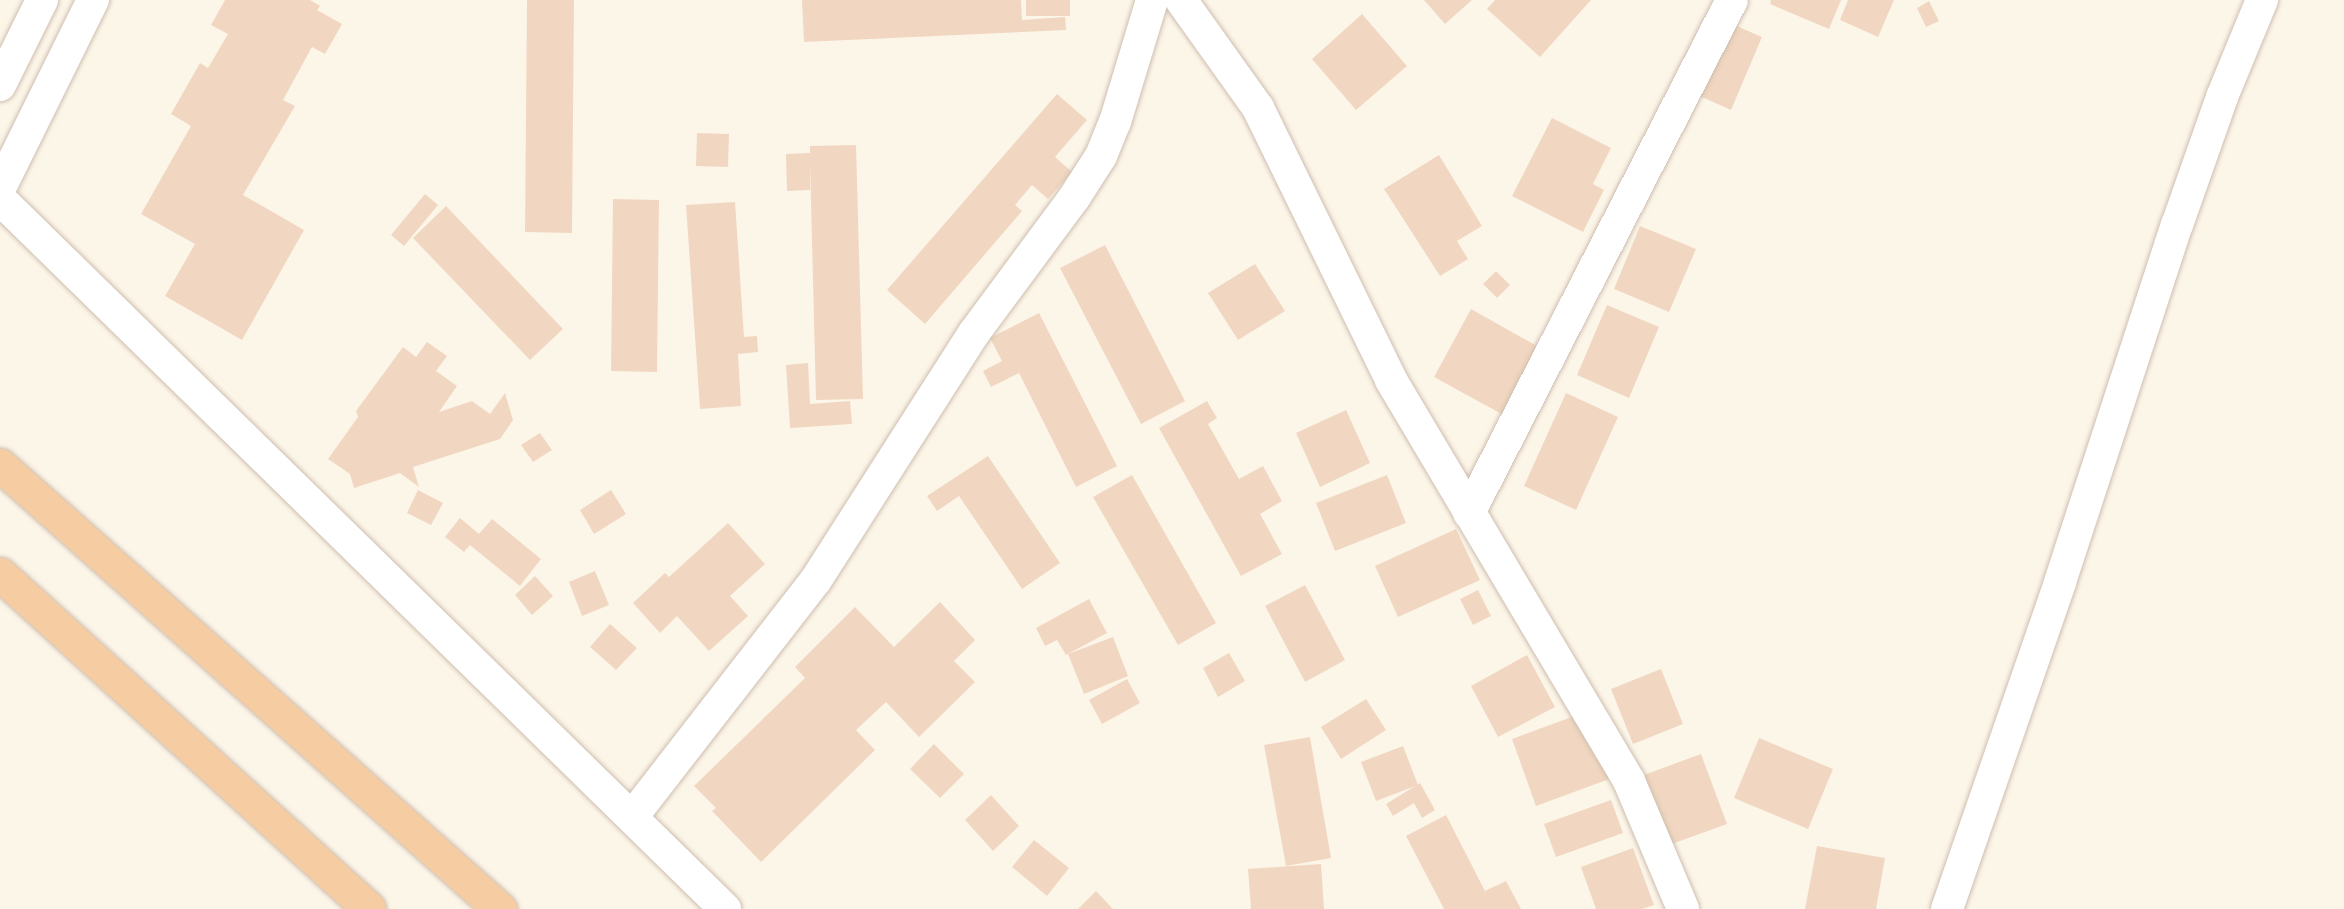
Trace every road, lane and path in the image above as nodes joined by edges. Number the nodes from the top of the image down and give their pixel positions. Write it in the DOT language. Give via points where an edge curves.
graph roads {
  1 [pos="42,0"];
  2 [pos="93,0"];
  3 [pos="1152,0"];
  4 [pos="1181,0"];
  5 [pos="1732,0"];
  6 [pos="2262,0"];
  7 [pos="0,85"];
  8 [pos="0,188"];
  9 [pos="0,199"];
  10 [pos="0,465"];
  11 [pos="1469,513"];
  12 [pos="0,574"];
  13 [pos="632,817"];
  14 [pos="369,909"];
  15 [pos="500,909"];
  16 [pos="724,909"];
  17 [pos="1683,909"];
  18 [pos="1947,909"];
  1 -- 7 [label="street"];
  2 -- 8 [label="street"];
  3 -- 13 [label="street" via="1101,156 974,333 816,580"];
  4 -- 11 [label="street" via="1258,108 1391,380"];
  5 -- 11 [label="street"];
  6 -- 18 [label="street" via="2176,225 2060,582"];
  9 -- 13 [label="street"];
  10 -- 15 [label="highway"];
  11 -- 17 [label="street" via="1608,742 1629,781"];
  12 -- 14 [label="highway"];
  13 -- 16 [label="street"];
}
